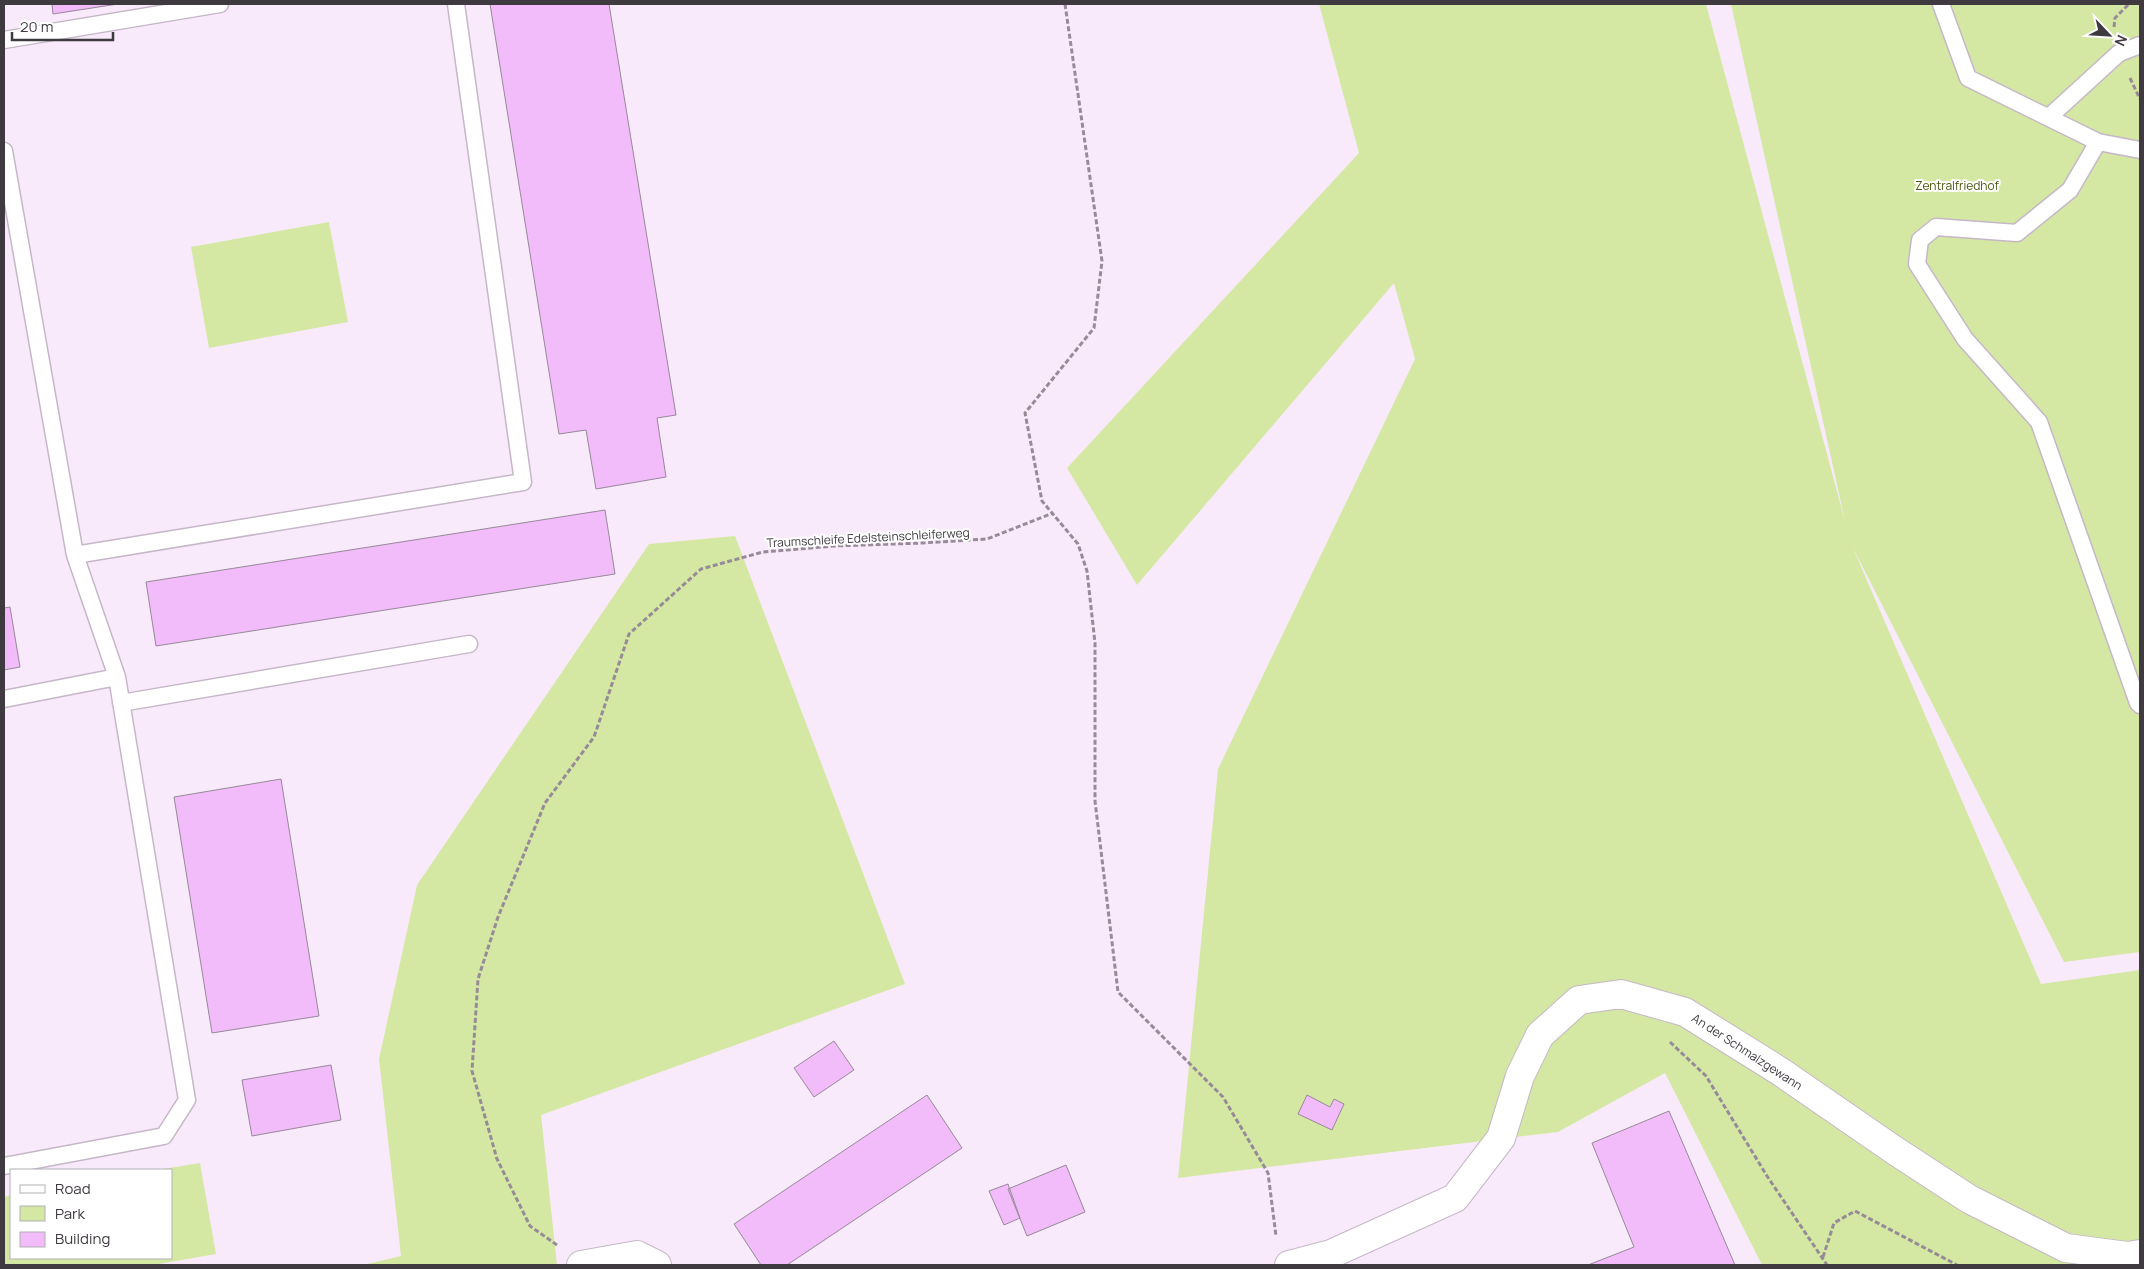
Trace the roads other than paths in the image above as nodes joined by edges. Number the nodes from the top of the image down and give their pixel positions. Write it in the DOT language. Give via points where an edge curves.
graph roads {
  1 [pos="220,4"];
  2 [pos="456,4"];
  3 [pos="1941,4"];
  4 [pos="4,40"];
  5 [pos="2140,44"];
  6 [pos="2049,117"];
  7 [pos="2098,142"];
  8 [pos="2140,150"];
  9 [pos="4,151"];
  10 [pos="75,555"];
  11 [pos="469,644"];
  12 [pos="117,677"];
  13 [pos="4,699"];
  14 [pos="121,703"];
  15 [pos="2140,705"];
  16 [pos="4,1166"];
  17 [pos="2140,1254"];
  18 [pos="582,1265"];
  19 [pos="657,1265"];
  20 [pos="1289,1265"];
  1 -- 4 [label="lane"];
  2 -- 10 [label="lane" via="523,482"];
  3 -- 6 [label="lane" via="1968,78"];
  5 -- 6 [label="lane" via="2119,53"];
  6 -- 7 [label="lane"];
  7 -- 8 [label="lane"];
  7 -- 15 [label="lane" via="2070,190 2017,233 1936,227 1920,240 1916,264 1965,339 2039,422"];
  9 -- 10 [label="lane"];
  10 -- 12 [label="lane"];
  11 -- 14 [label="lane"];
  12 -- 13 [label="lane"];
  12 -- 14 [label="lane"];
  14 -- 16 [label="lane" via="187,1100 164,1136"];
  17 -- 20 [label="street, An der Schmalzgewann" via="2127,1256 2066,1248 1969,1199 1781,1072 1685,1012 1621,994 1579,1000 1540,1035 1520,1076 1501,1138 1455,1198 1331,1254"];
  18 -- 19 [label="street" via="637,1255"];
}
